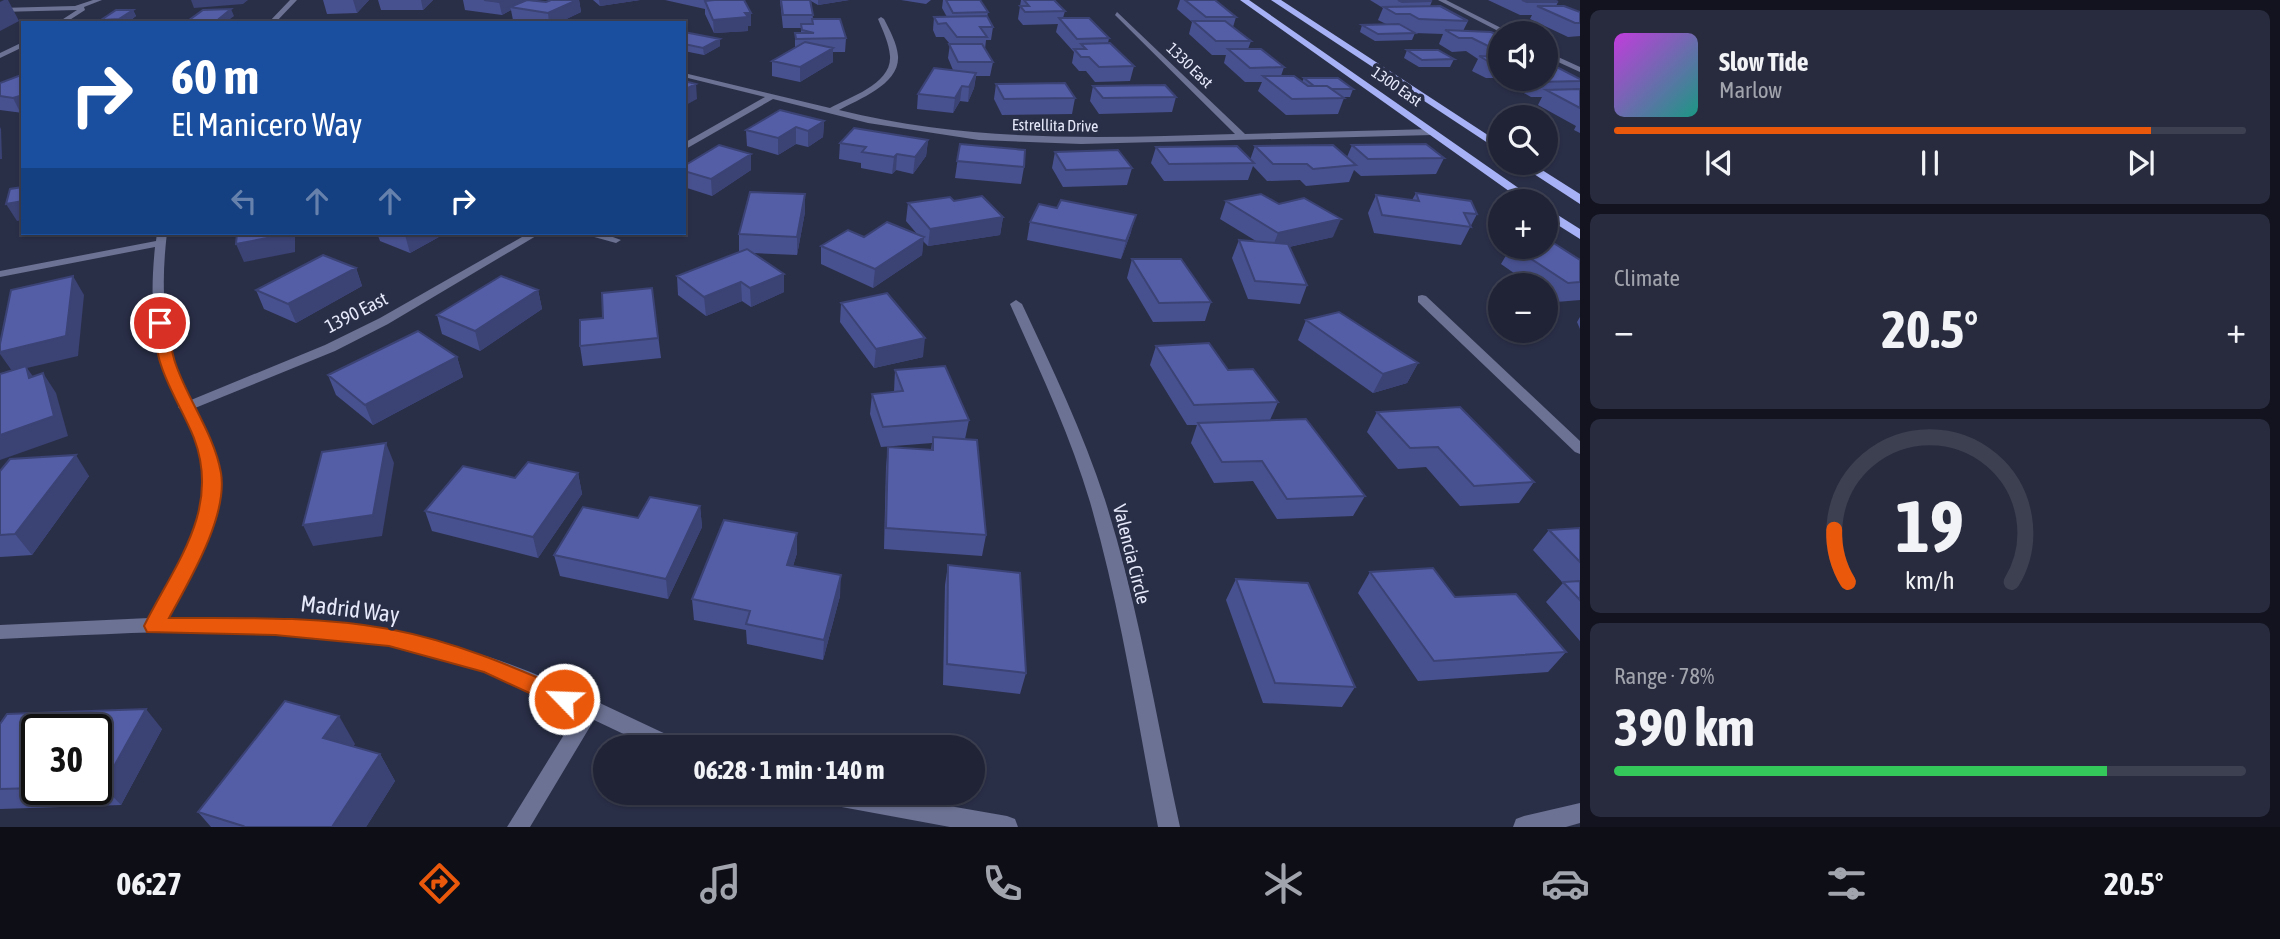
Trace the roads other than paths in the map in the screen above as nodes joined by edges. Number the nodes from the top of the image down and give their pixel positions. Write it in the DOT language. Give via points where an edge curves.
graph roads {
  1 [pos="294,0"];
  2 [pos="1244,0"];
  3 [pos="1275,0"];
  4 [pos="1441,0"];
  5 [pos="96,2"];
  6 [pos="0,10"];
  7 [pos="1117,15"];
  8 [pos="881,19"];
  9 [pos="63,21"];
  10 [pos="273,21"];
  11 [pos="1488,24"];
  12 [pos="21,45"];
  13 [pos="0,56"];
  14 [pos="1558,59"];
  15 [pos="1580,70"];
  16 [pos="686,76"];
  17 [pos="771,97"];
  18 [pos="831,111"];
  19 [pos="1432,132"];
  20 [pos="1243,136"];
  21 [pos="1488,140"];
  22 [pos="686,146"];
  23 [pos="1541,175"];
  24 [pos="1514,189"];
  25 [pos="1580,200"];
  26 [pos="1558,220"];
  27 [pos="533,235"];
  28 [pos="598,235"];
  29 [pos="1580,235"];
  30 [pos="161,238"];
  31 [pos="616,240"];
  32 [pos="0,274"];
  33 [pos="1422,299"];
  34 [pos="1016,304"];
  35 [pos="185,407"];
  36 [pos="1580,449"];
  37 [pos="154,626"];
  38 [pos="0,632"];
  39 [pos="589,710"];
  40 [pos="645,735"];
  41 [pos="886,805"];
  42 [pos="1580,813"];
  43 [pos="518,827"];
  44 [pos="1007,827"];
  45 [pos="1169,827"];
  46 [pos="1524,827"];
  1 -- 10 [label="street"];
  2 -- 19 [label="main road, 1300 East"];
  3 -- 21 [label="main road, 1300 East"];
  4 -- 11 [label="street"];
  5 -- 6 [label="street" via="59,9"];
  5 -- 9 [label="street"];
  7 -- 20 [label="street, 1330 East"];
  8 -- 18 [label="street" via="893,50 890,73"];
  12 -- 13 [label="street"];
  14 -- 15 [label="street"];
  16 -- 17 [label="street, Estrellita Drive"];
  17 -- 18 [label="street, Estrellita Drive"];
  17 -- 22 [label="street"];
  18 -- 20 [label="street, Estrellita Drive" via="905,128 1014,140"];
  19 -- 20 [label="street, Estrellita Drive"];
  19 -- 24 [label="main road, 1300 East"];
  23 -- 25 [label="main road"];
  26 -- 29 [label="main road"];
  27 -- 35 [label="street, 1390 East" via="330,348"];
  28 -- 31 [label="street"];
  30 -- 32 [label="street"];
  30 -- 35 [label="street" via="160,323 168,364"];
  33 -- 36 [label="street"];
  34 -- 45 [label="street, Valencia Circle" via="1068,418 1098,501"];
  35 -- 37 [label="street" via="202,439 213,476 207,517 191,560"];
  37 -- 38 [label="street, Madrid Way"];
  37 -- 39 [label="street, Madrid Way" via="275,626 389,638 488,664"];
  39 -- 40 [label="street, Madrid Way"];
  39 -- 43 [label="street"];
  41 -- 44 [label="street"];
  42 -- 46 [label="street"];
}
